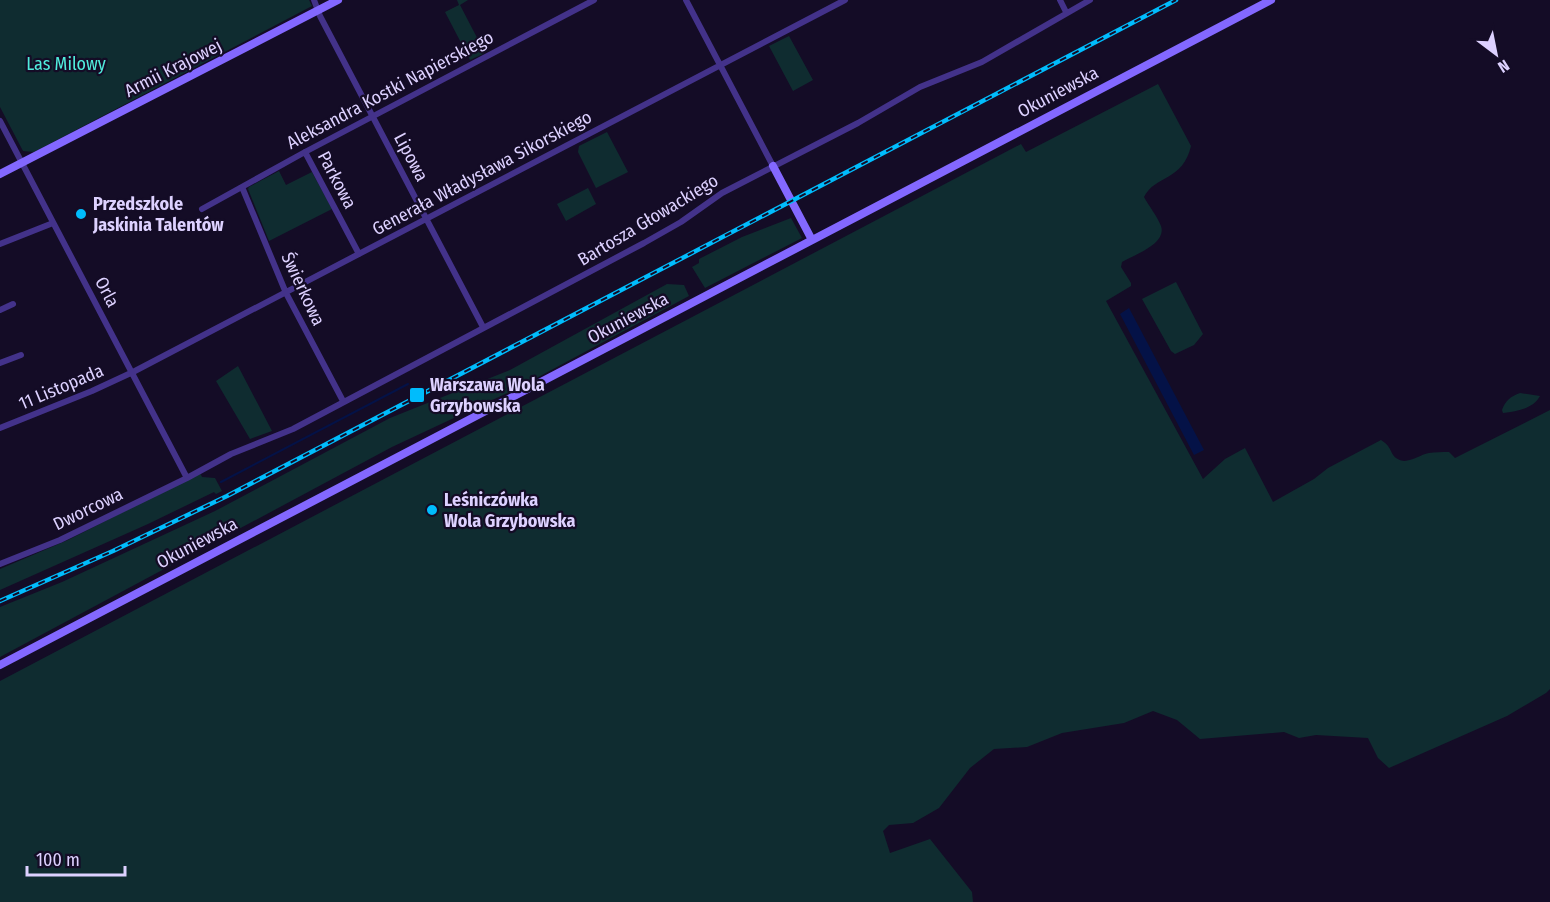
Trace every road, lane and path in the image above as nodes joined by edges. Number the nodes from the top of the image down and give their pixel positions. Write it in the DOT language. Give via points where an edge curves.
graph roads {
  1 [pos="314,0"];
  2 [pos="338,0"];
  3 [pos="594,0"];
  4 [pos="686,0"];
  5 [pos="845,0"];
  6 [pos="1060,0"];
  7 [pos="1090,0"];
  8 [pos="1271,0"];
  9 [pos="317,10"];
  10 [pos="1066,12"];
  11 [pos="720,65"];
  12 [pos="372,116"];
  13 [pos="0,121"];
  14 [pos="305,152"];
  15 [pos="23,164"];
  16 [pos="773,166"];
  17 [pos="0,174"];
  18 [pos="242,187"];
  19 [pos="202,209"];
  20 [pos="427,220"];
  21 [pos="53,223"];
  22 [pos="812,240"];
  23 [pos="0,244"];
  24 [pos="359,254"];
  25 [pos="286,292"];
  26 [pos="13,304"];
  27 [pos="0,310"];
  28 [pos="483,327"];
  29 [pos="21,355"];
  30 [pos="0,363"];
  31 [pos="133,372"];
  32 [pos="343,401"];
  33 [pos="0,428"];
  34 [pos="187,478"];
  35 [pos="0,564"];
  36 [pos="0,665"];
  1 -- 9 [label="street, Lipowa"];
  2 -- 9 [label="main road, Armii Krajowej"];
  3 -- 12 [label="street, Aleksandra Kostki Napierskiego"];
  4 -- 11 [label="street"];
  5 -- 11 [label="street, Generała Władysława Sikorskiego"];
  6 -- 10 [label="street"];
  7 -- 10 [label="street, Bartosza Głowackiego"];
  8 -- 22 [label="main road, Okuniewska"];
  9 -- 12 [label="street, Lipowa"];
  9 -- 15 [label="main road, Armii Krajowej"];
  10 -- 16 [label="street, Bartosza Głowackiego" via="982,62 920,87"];
  11 -- 16 [label="street"];
  11 -- 20 [label="street, Generała Władysława Sikorskiego"];
  12 -- 14 [label="street, Aleksandra Kostki Napierskiego"];
  12 -- 20 [label="street, Lipowa"];
  13 -- 15 [label="street, Orla"];
  14 -- 18 [label="street, Aleksandra Kostki Napierskiego"];
  14 -- 24 [label="street, Parkowa"];
  15 -- 17 [label="main road, Armii Krajowej"];
  15 -- 21 [label="street, Orla"];
  16 -- 22 [label="main road"];
  16 -- 28 [label="street, Bartosza Głowackiego" via="644,243"];
  18 -- 19 [label="street, Aleksandra Kostki Napierskiego"];
  18 -- 25 [label="street, Świerkowa"];
  20 -- 24 [label="street, Generała Władysława Sikorskiego"];
  20 -- 28 [label="street, Lipowa"];
  21 -- 23 [label="street"];
  21 -- 31 [label="street, Orla"];
  22 -- 36 [label="main road, Okuniewska"];
  24 -- 25 [label="street, Generała Władysława Sikorskiego"];
  25 -- 31 [label="street, Generała Władysława Sikorskiego"];
  25 -- 32 [label="street, Świerkowa"];
  26 -- 27 [label="street"];
  28 -- 32 [label="street, Bartosza Głowackiego"];
  29 -- 30 [label="street"];
  31 -- 33 [label="street, 11 Listopada"];
  31 -- 34 [label="street, Orla"];
  32 -- 34 [label="street, Bartosza Głowackiego"];
  34 -- 35 [label="street, Dworcowa" via="60,540"];
}
